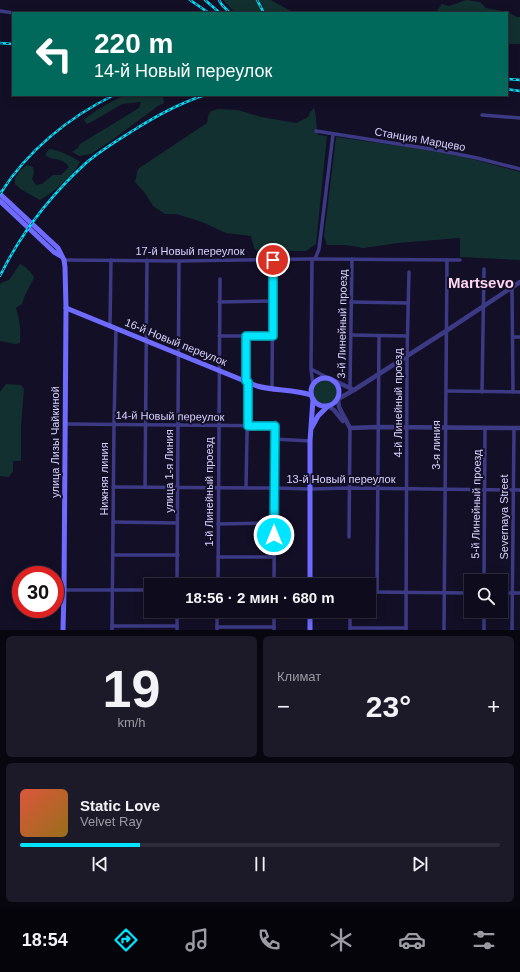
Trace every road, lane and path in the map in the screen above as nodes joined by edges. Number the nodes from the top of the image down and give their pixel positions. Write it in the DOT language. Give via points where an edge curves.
graph roads {
  1 [pos="0,11"];
  2 [pos="12,13"];
  3 [pos="482,115"];
  4 [pos="520,118"];
  5 [pos="316,132"];
  6 [pos="333,134"];
  7 [pos="520,169"];
  8 [pos="0,194"];
  9 [pos="0,201"];
  10 [pos="62,258"];
  11 [pos="314,259"];
  12 [pos="111,260"];
  13 [pos="146,260"];
  14 [pos="273,260"];
  15 [pos="352,260"];
  16 [pos="447,260"];
  17 [pos="460,260"];
  18 [pos="179,261"];
  19 [pos="484,269"];
  20 [pos="409,272"];
  21 [pos="220,279"];
  22 [pos="520,282"];
  23 [pos="512,288"];
  24 [pos="273,301"];
  25 [pos="219,302"];
  26 [pos="351,302"];
  27 [pos="408,303"];
  28 [pos="484,306"];
  29 [pos="66,308"];
  30 [pos="110,326"];
  31 [pos="116,329"];
  32 [pos="446,331"];
  33 [pos="351,335"];
  34 [pos="219,336"];
  35 [pos="246,336"];
  36 [pos="273,336"];
  37 [pos="379,336"];
  38 [pos="407,336"];
  39 [pos="520,336"];
  40 [pos="513,337"];
  41 [pos="146,341"];
  42 [pos="178,354"];
  43 [pos="407,356"];
  44 [pos="311,369"];
  45 [pos="219,371"];
  46 [pos="378,374"];
  47 [pos="328,378"];
  48 [pos="335,381"];
  49 [pos="247,382"];
  50 [pos="312,386"];
  51 [pos="348,387"];
  52 [pos="272,389"];
  53 [pos="354,390"];
  54 [pos="446,391"];
  55 [pos="303,392"];
  56 [pos="482,392"];
  57 [pos="513,392"];
  58 [pos="520,392"];
  59 [pos="312,397"];
  60 [pos="338,399"];
  61 [pos="328,406"];
  62 [pos="65,424"];
  63 [pos="114,424"];
  64 [pos="146,425"];
  65 [pos="178,425"];
  66 [pos="218,426"];
  67 [pos="248,426"];
  68 [pos="378,427"];
  69 [pos="406,427"];
  70 [pos="445,427"];
  71 [pos="350,428"];
  72 [pos="485,428"];
  73 [pos="514,428"];
  74 [pos="520,428"];
  75 [pos="311,430"];
  76 [pos="274,439"];
  77 [pos="310,441"];
  78 [pos="113,487"];
  79 [pos="145,487"];
  80 [pos="178,487"];
  81 [pos="218,488"];
  82 [pos="246,488"];
  83 [pos="274,488"];
  84 [pos="350,488"];
  85 [pos="310,489"];
  86 [pos="378,489"];
  87 [pos="406,489"];
  88 [pos="445,489"];
  89 [pos="485,489"];
  90 [pos="513,490"];
  91 [pos="520,490"];
  92 [pos="113,522"];
  93 [pos="177,523"];
  94 [pos="274,523"];
  95 [pos="218,524"];
  96 [pos="349,538"];
  97 [pos="113,555"];
  98 [pos="178,555"];
  99 [pos="218,557"];
  100 [pos="274,557"];
  101 [pos="484,574"];
  102 [pos="178,578"];
  103 [pos="218,578"];
  104 [pos="274,578"];
  105 [pos="310,578"];
  106 [pos="64,590"];
  107 [pos="113,590"];
  108 [pos="144,590"];
  109 [pos="377,592"];
  110 [pos="406,592"];
  111 [pos="444,593"];
  112 [pos="464,593"];
  113 [pos="508,593"];
  114 [pos="513,593"];
  115 [pos="520,593"];
  116 [pos="63,618"];
  117 [pos="274,618"];
  118 [pos="310,618"];
  119 [pos="350,618"];
  120 [pos="484,618"];
  121 [pos="112,628"];
  122 [pos="177,628"];
  123 [pos="217,628"];
  124 [pos="274,629"];
  125 [pos="350,629"];
  126 [pos="406,629"];
  127 [pos="63,630"];
  128 [pos="310,630"];
  129 [pos="444,630"];
  130 [pos="484,630"];
  131 [pos="512,630"];
  1 -- 2 [label="street"];
  3 -- 4 [label="street"];
  5 -- 6 [label="street, Станция Марцево"];
  6 -- 7 [label="street, Станция Марцево" via="437,150"];
  6 -- 11 [label="street" via="319,249"];
  8 -- 10 [label="main road" via="58,248"];
  9 -- 10 [label="main road"];
  10 -- 12 [label="street, 17-й Новый переулок"];
  10 -- 29 [label="main road, улица Лизы Чайкиной"];
  11 -- 14 [label="street, 17-й Новый переулок"];
  11 -- 15 [label="street, 17-й Новый переулок"];
  11 -- 44 [label="street"];
  12 -- 13 [label="street, 17-й Новый переулок"];
  12 -- 30 [label="street"];
  13 -- 18 [label="street, 17-й Новый переулок"];
  13 -- 41 [label="street"];
  14 -- 18 [label="street, 17-й Новый переулок"];
  14 -- 24 [label="street"];
  15 -- 16 [label="street, 17-й Новый переулок"];
  15 -- 26 [label="street, 3-й Линейный проезд"];
  16 -- 17 [label="street, 17-й Новый переулок"];
  16 -- 32 [label="street, 3-я линия"];
  18 -- 42 [label="street, улица 1-я Линия"];
  19 -- 28 [label="street"];
  20 -- 27 [label="street, 4-й Линейный проезд"];
  21 -- 25 [label="street, 1-й Линейный проезд"];
  22 -- 23 [label="street"];
  23 -- 28 [label="street"];
  23 -- 40 [label="street"];
  24 -- 25 [label="street"];
  24 -- 36 [label="street"];
  25 -- 34 [label="street, 1-й Линейный проезд"];
  26 -- 27 [label="street"];
  26 -- 33 [label="street, 3-й Линейный проезд"];
  27 -- 38 [label="street, 4-й Линейный проезд"];
  28 -- 32 [label="street"];
  28 -- 56 [label="street"];
  29 -- 30 [label="main road, 16-й Новый переулок"];
  29 -- 62 [label="main road, улица Лизы Чайкиной"];
  30 -- 31 [label="main road, 16-й Новый переулок"];
  31 -- 41 [label="main road, 16-й Новый переулок"];
  31 -- 63 [label="street, Нижняя линия"];
  32 -- 43 [label="street"];
  32 -- 54 [label="street, 3-я линия"];
  33 -- 37 [label="street"];
  33 -- 51 [label="street, 3-й Линейный проезд"];
  34 -- 35 [label="street"];
  34 -- 45 [label="street, 1-й Линейный проезд"];
  35 -- 36 [label="street"];
  35 -- 49 [label="street"];
  36 -- 52 [label="street"];
  37 -- 38 [label="street"];
  37 -- 46 [label="street"];
  38 -- 43 [label="street, 4-й Линейный проезд"];
  39 -- 40 [label="street"];
  40 -- 57 [label="street"];
  41 -- 42 [label="main road, 16-й Новый переулок"];
  41 -- 64 [label="street"];
  42 -- 45 [label="main road, 16-й Новый переулок"];
  42 -- 65 [label="street, улица 1-я Линия"];
  43 -- 46 [label="street"];
  43 -- 69 [label="street, 4-й Линейный проезд"];
  44 -- 47 [label="street"];
  44 -- 50 [label="street"];
  45 -- 49 [label="main road, 16-й Новый переулок"];
  45 -- 66 [label="street, 1-й Линейный проезд"];
  46 -- 53 [label="street"];
  46 -- 68 [label="street"];
  47 -- 48 [label="main road"];
  47 -- 50 [label="main road" via="318,379"];
  48 -- 51 [label="street"];
  48 -- 60 [label="main road" via="340,390"];
  49 -- 52 [label="main road, 16-й Новый переулок"];
  49 -- 67 [label="street"];
  50 -- 55 [label="main road"];
  50 -- 59 [label="main road"];
  51 -- 53 [label="street"];
  52 -- 55 [label="main road, 16-й Новый переулок"];
  53 -- 60 [label="street"];
  54 -- 56 [label="street"];
  54 -- 70 [label="street, 3-я линия"];
  55 -- 59 [label="main road, 16-й Новый переулок"];
  56 -- 57 [label="street"];
  57 -- 58 [label="street"];
  59 -- 61 [label="main road" via="319,405"];
  59 -- 75 [label="main road"];
  60 -- 61 [label="main road"];
  60 -- 71 [label="street" via="339,407"];
  61 -- 71 [label="street"];
  61 -- 75 [label="main road" via="318,416"];
  62 -- 63 [label="street, 14-й Новый переулок"];
  62 -- 106 [label="main road, улица Лизы Чайкиной"];
  63 -- 64 [label="street, 14-й Новый переулок"];
  63 -- 78 [label="street, Нижняя линия"];
  64 -- 65 [label="street, 14-й Новый переулок"];
  64 -- 79 [label="street"];
  65 -- 66 [label="street, 14-й Новый переулок"];
  65 -- 80 [label="street, улица 1-я Линия"];
  66 -- 67 [label="street, 14-й Новый переулок"];
  66 -- 81 [label="street, 1-й Линейный проезд"];
  67 -- 76 [label="street, 14-й Новый переулок" via="275,424"];
  67 -- 82 [label="street"];
  68 -- 69 [label="street"];
  68 -- 71 [label="street"];
  68 -- 86 [label="street"];
  69 -- 70 [label="street"];
  69 -- 87 [label="street, 4-й Линейный проезд"];
  70 -- 72 [label="street"];
  70 -- 88 [label="street, 3-я линия"];
  71 -- 84 [label="street"];
  72 -- 73 [label="street"];
  72 -- 89 [label="street, 5-й Линейный проезд"];
  73 -- 74 [label="street"];
  73 -- 90 [label="street, Severnaya Street"];
  75 -- 77 [label="main road"];
  76 -- 77 [label="street"];
  76 -- 83 [label="street"];
  77 -- 85 [label="main road"];
  78 -- 79 [label="street, 13-й Новый переулок"];
  78 -- 92 [label="street, Нижняя линия"];
  79 -- 80 [label="street, 13-й Новый переулок"];
  80 -- 81 [label="street, 13-й Новый переулок"];
  80 -- 93 [label="street, улица 1-я Линия"];
  81 -- 82 [label="street, 13-й Новый переулок"];
  81 -- 95 [label="street, 1-й Линейный проезд"];
  82 -- 83 [label="street, 13-й Новый переулок"];
  83 -- 85 [label="street, 13-й Новый переулок"];
  83 -- 94 [label="street"];
  84 -- 85 [label="street, 13-й Новый переулок"];
  84 -- 86 [label="street, 13-й Новый переулок"];
  84 -- 96 [label="street"];
  85 -- 105 [label="main road"];
  86 -- 87 [label="street, 13-й Новый переулок"];
  86 -- 109 [label="street"];
  87 -- 88 [label="street, 13-й Новый переулок"];
  87 -- 110 [label="street, 4-й Линейный проезд"];
  88 -- 89 [label="street, 13-й Новый переулок"];
  88 -- 111 [label="street, 3-я линия"];
  89 -- 90 [label="street, 13-й Новый переулок"];
  89 -- 101 [label="street, 5-й Линейный проезд"];
  90 -- 91 [label="street, 13-й Новый переулок"];
  90 -- 114 [label="street, Severnaya Street"];
  92 -- 93 [label="street"];
  92 -- 97 [label="street, Нижняя линия"];
  93 -- 98 [label="street, улица 1-я Линия"];
  94 -- 95 [label="street"];
  94 -- 100 [label="street"];
  95 -- 99 [label="street, 1-й Линейный проезд"];
  97 -- 98 [label="street"];
  97 -- 107 [label="street, Нижняя линия"];
  98 -- 102 [label="street, улица 1-я Линия"];
  99 -- 100 [label="street"];
  99 -- 103 [label="street, 1-й Линейный проезд"];
  100 -- 104 [label="street"];
  106 -- 107 [label="street"];
  107 -- 108 [label="street"];
  107 -- 121 [label="street, Нижняя линия"];
  109 -- 110 [label="street"];
  110 -- 111 [label="street"];
  110 -- 126 [label="street, 4-й Линейный проезд"];
  111 -- 112 [label="street"];
  111 -- 129 [label="street, 3-я линия"];
  113 -- 114 [label="street"];
  114 -- 115 [label="street"];
  114 -- 131 [label="street, Severnaya Street"];
  116 -- 127 [label="main road, улица Лизы Чайкиной"];
  117 -- 124 [label="street"];
  118 -- 128 [label="main road"];
  119 -- 125 [label="street"];
  120 -- 130 [label="street"];
  121 -- 122 [label="street"];
  123 -- 124 [label="street"];
  125 -- 126 [label="street"];
}
